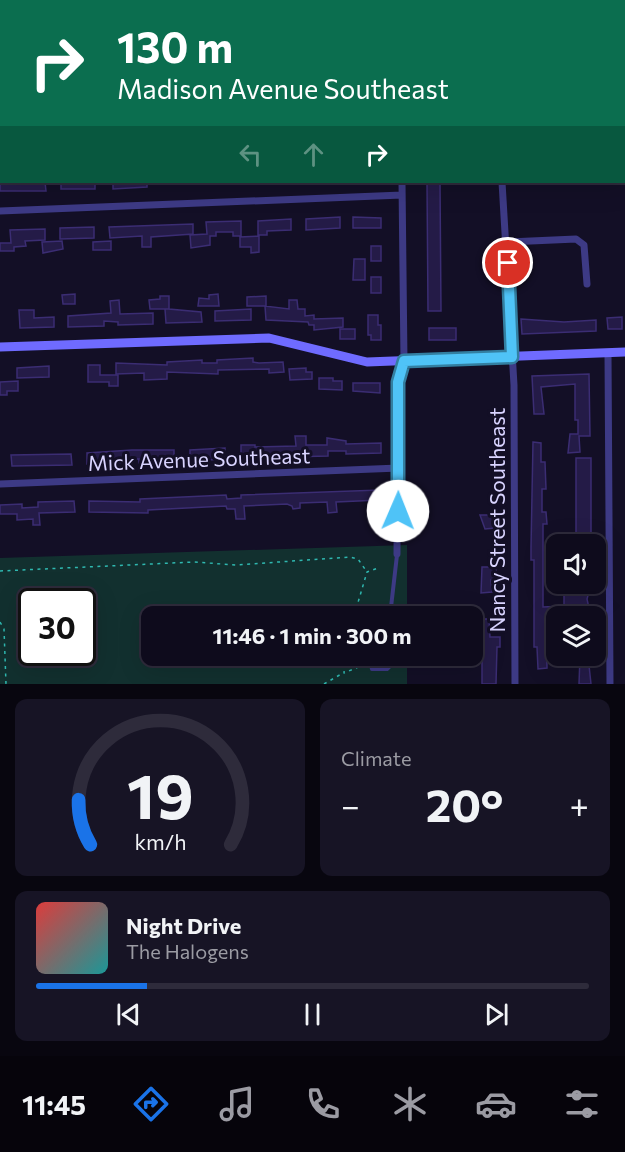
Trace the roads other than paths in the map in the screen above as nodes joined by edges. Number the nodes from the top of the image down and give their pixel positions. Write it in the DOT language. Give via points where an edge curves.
graph roads {
  1 [pos="402,183"];
  2 [pos="502,183"];
  3 [pos="402,195"];
  4 [pos="0,211"];
  5 [pos="508,242"];
  6 [pos="587,284"];
  7 [pos="0,347"];
  8 [pos="625,352"];
  9 [pos="608,353"];
  10 [pos="512,357"];
  11 [pos="404,361"];
  12 [pos="399,468"];
  13 [pos="0,484"];
  14 [pos="397,554"];
  15 [pos="390,606"];
  16 [pos="371,666"];
  17 [pos="390,666"];
  18 [pos="515,684"];
  19 [pos="610,684"];
  1 -- 3 [label="street"];
  2 -- 5 [label="street, Nancy Street Southeast"];
  3 -- 4 [label="street"];
  3 -- 11 [label="street"];
  5 -- 6 [label="street" via="576,239 584,245"];
  5 -- 10 [label="street, Nancy Street Southeast"];
  7 -- 11 [label="street" via="269,338 368,362"];
  8 -- 9 [label="street"];
  9 -- 10 [label="street"];
  9 -- 19 [label="street"];
  10 -- 11 [label="street"];
  10 -- 18 [label="street, Nancy Street Southeast"];
  11 -- 12 [label="street" via="398,382"];
  12 -- 13 [label="street, Mick Avenue Southeast"];
  12 -- 14 [label="street"];
  14 -- 15 [label="lane"];
  16 -- 17 [label="lane"];
}
